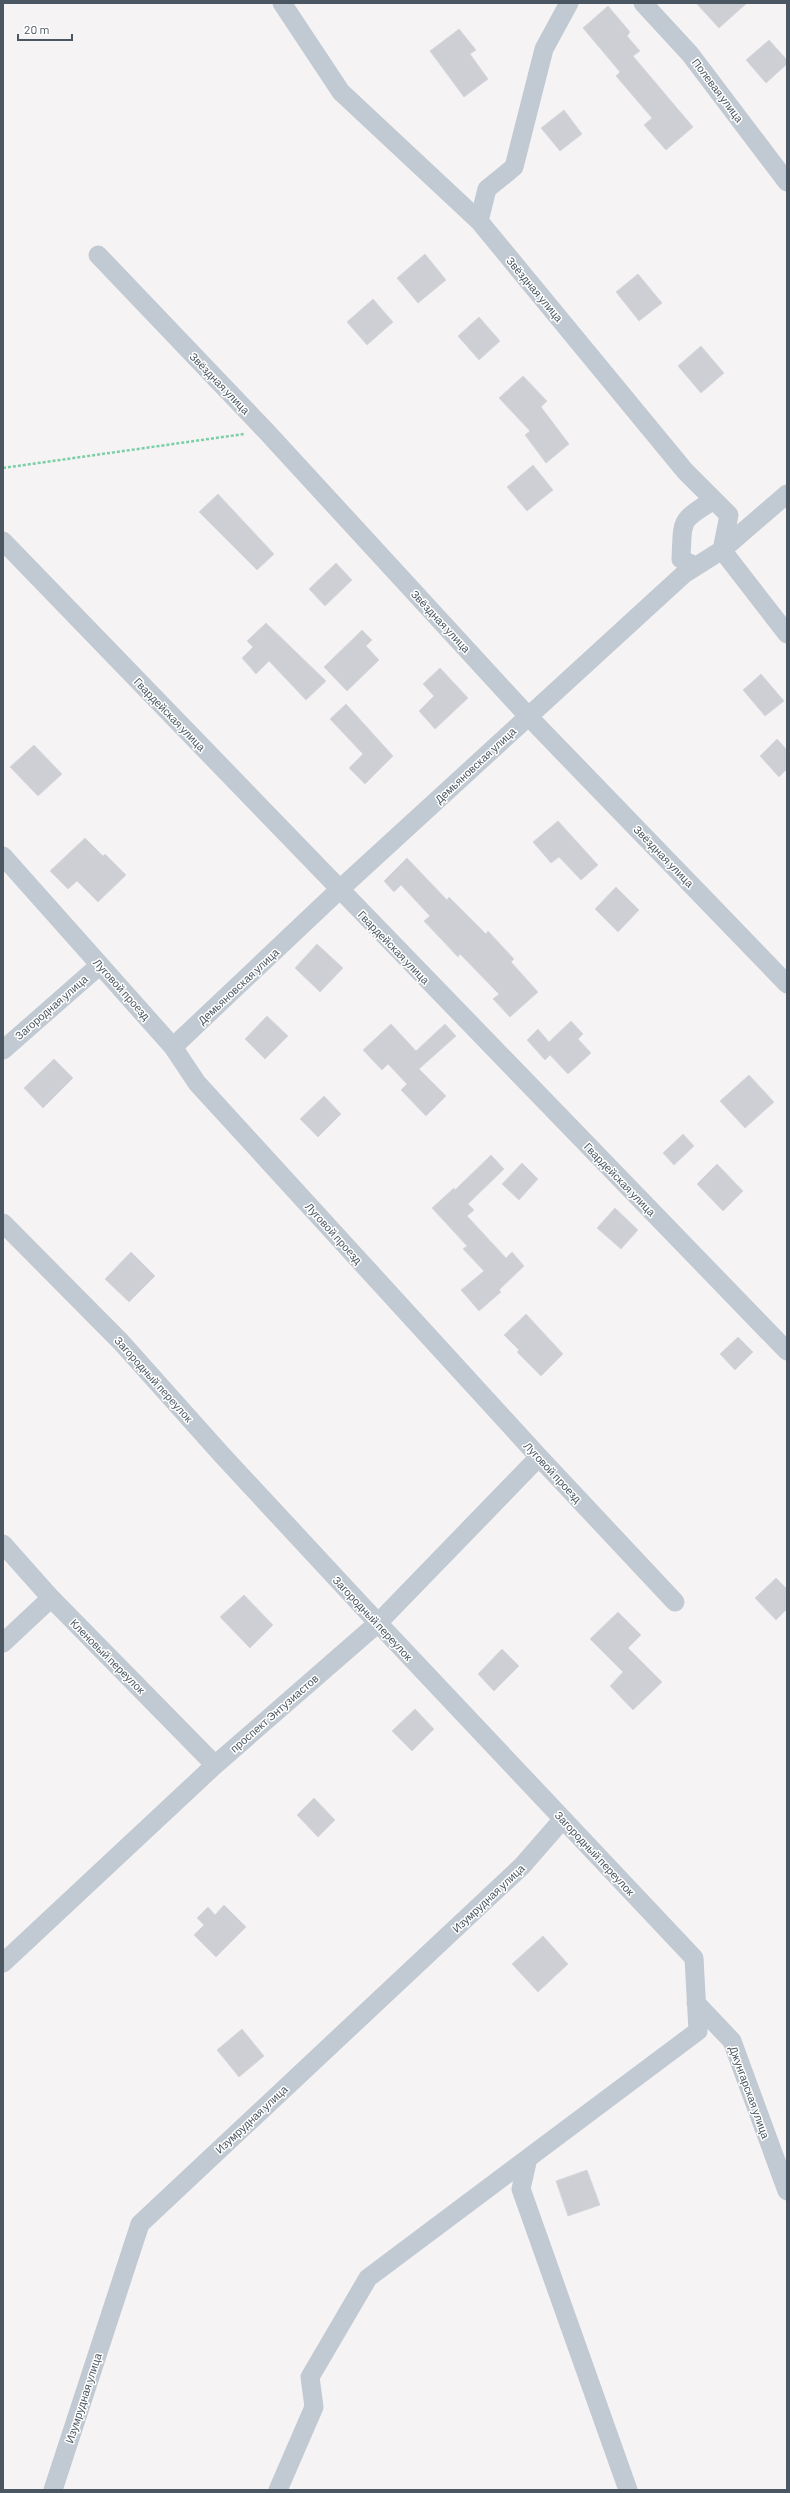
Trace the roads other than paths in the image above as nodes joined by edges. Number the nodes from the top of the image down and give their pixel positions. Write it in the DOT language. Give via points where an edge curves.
graph roads {
  1 [pos="282,3"];
  2 [pos="568,3"];
  3 [pos="643,3"];
  4 [pos="787,182"];
  5 [pos="479,221"];
  6 [pos="98,255"];
  7 [pos="787,494"];
  8 [pos="714,500"];
  9 [pos="3,541"];
  10 [pos="722,550"];
  11 [pos="695,566"];
  12 [pos="787,634"];
  13 [pos="528,716"];
  14 [pos="3,856"];
  15 [pos="339,890"];
  16 [pos="100,965"];
  17 [pos="787,984"];
  18 [pos="173,1047"];
  19 [pos="3,1050"];
  20 [pos="3,1223"];
  21 [pos="787,1351"];
  22 [pos="539,1457"];
  23 [pos="3,1544"];
  24 [pos="50,1598"];
  25 [pos="675,1602"];
  26 [pos="378,1623"];
  27 [pos="3,1643"];
  28 [pos="215,1765"];
  29 [pos="563,1820"];
  30 [pos="3,1963"];
  31 [pos="696,2003"];
  32 [pos="528,2158"];
  33 [pos="787,2191"];
  34 [pos="53,2490"];
  35 [pos="278,2490"];
  36 [pos="628,2490"];
  1 -- 5 [label="street, Звёздная улица" via="341,92"];
  2 -- 5 [label="street" via="544,49 514,167 487,189"];
  3 -- 4 [label="street, Полевая улица" via="690,54"];
  5 -- 8 [label="street, Звёздная улица" via="685,471"];
  6 -- 13 [label="street, Звёздная улица" via="266,431"];
  7 -- 10 [label="street, Демьяновская улица"];
  8 -- 10 [label="street, Звёздная улица" via="729,515"];
  8 -- 11 [label="street" via="688,516 682,526 681,558"];
  9 -- 15 [label="street, Гвардейская улица"];
  10 -- 11 [label="street, Демьяновская улица"];
  10 -- 12 [label="street"];
  11 -- 13 [label="street, Демьяновская улица"];
  13 -- 15 [label="street, Демьяновская улица"];
  13 -- 17 [label="street, Звёздная улица"];
  14 -- 16 [label="street, Луговой проезд"];
  15 -- 18 [label="street, Демьяновская улица"];
  15 -- 21 [label="street, Гвардейская улица"];
  16 -- 18 [label="street, Луговой проезд"];
  16 -- 19 [label="street, Загородная улица"];
  18 -- 22 [label="street, Луговой проезд" via="197,1083"];
  20 -- 26 [label="street, Загородный переулок" via="121,1342"];
  22 -- 25 [label="street, Луговой проезд"];
  22 -- 26 [label="street, проспект Энтузиастов"];
  23 -- 24 [label="street, Кленовый переулок"];
  24 -- 27 [label="street"];
  24 -- 28 [label="street, Кленовый переулок"];
  26 -- 28 [label="street, проспект Энтузиастов"];
  26 -- 29 [label="street, Загородный переулок"];
  28 -- 30 [label="street, проспект Энтузиастов"];
  29 -- 31 [label="street, Загородный переулок" via="694,1958"];
  29 -- 34 [label="street, Изумрудная улица" via="522,1866 140,2224"];
  31 -- 32 [label="street, Загородный переулок" via="698,2031"];
  31 -- 33 [label="street, Джунгарская улица" via="732,2041"];
  32 -- 35 [label="street" via="368,2278 310,2377 314,2407"];
  32 -- 36 [label="street" via="521,2189"];
}
